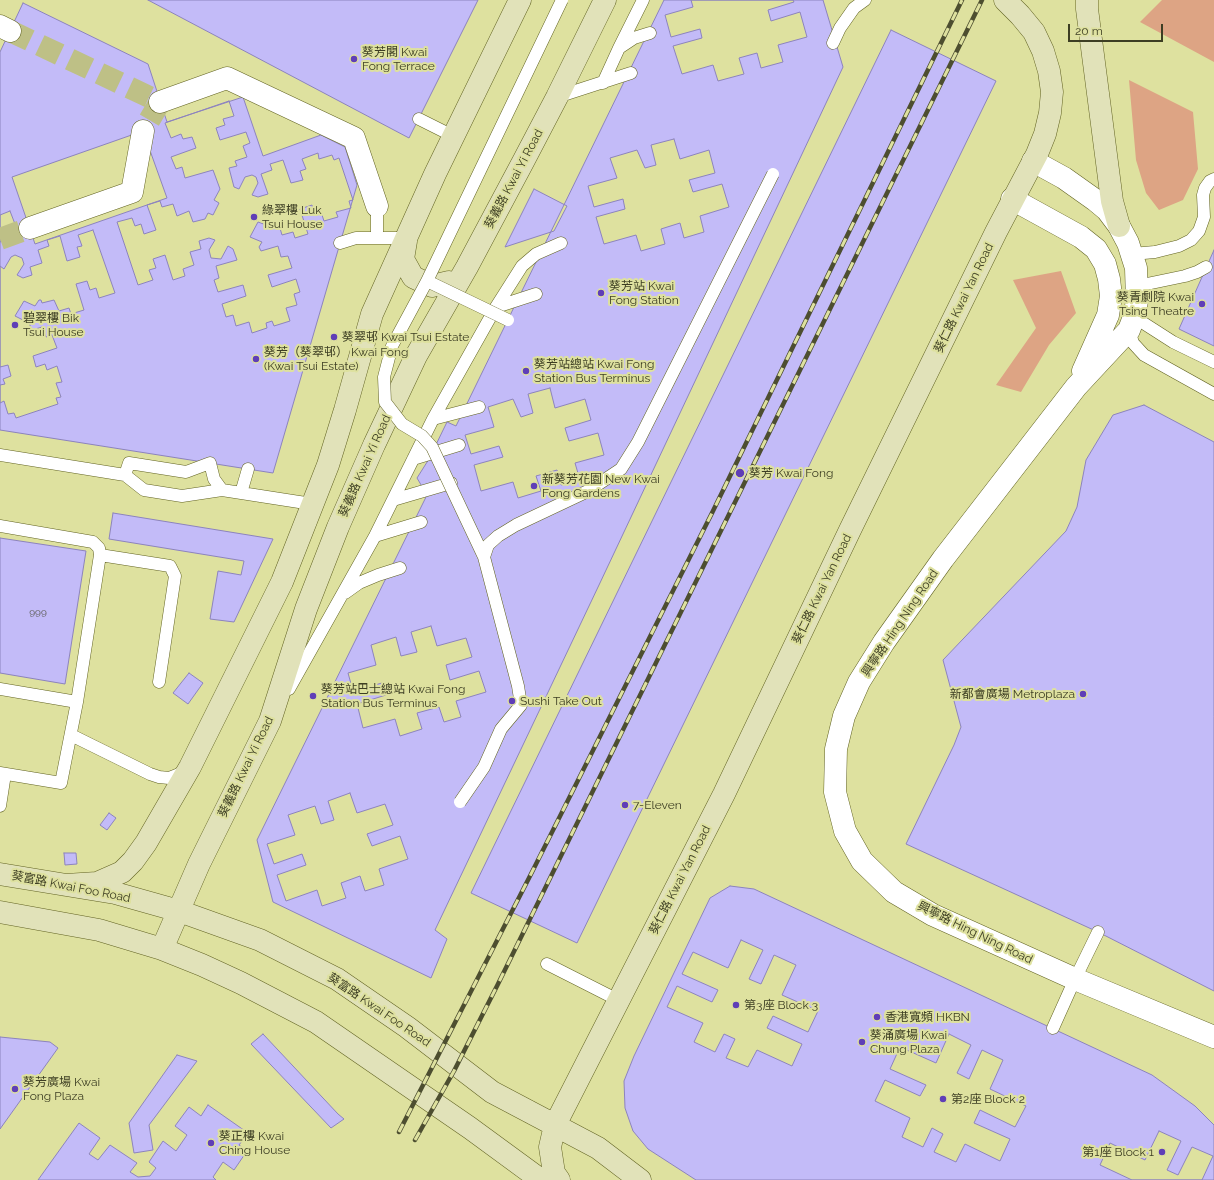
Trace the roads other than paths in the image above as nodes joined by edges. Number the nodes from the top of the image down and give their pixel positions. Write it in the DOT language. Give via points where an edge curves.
graph roads {
  1 [pos="520,0"];
  2 [pos="562,0"];
  3 [pos="605,0"];
  4 [pos="652,0"];
  5 [pos="865,0"];
  6 [pos="1005,0"];
  7 [pos="1087,0"];
  8 [pos="641,4"];
  9 [pos="650,33"];
  10 [pos="833,43"];
  11 [pos="619,48"];
  12 [pos="631,73"];
  13 [pos="603,83"];
  14 [pos="557,97"];
  15 [pos="160,102"];
  16 [pos="419,119"];
  17 [pos="143,131"];
  18 [pos="453,136"];
  19 [pos="1033,161"];
  20 [pos="773,174"];
  21 [pos="1214,179"];
  22 [pos="1012,199"];
  23 [pos="377,206"];
  24 [pos="1119,226"];
  25 [pos="30,228"];
  26 [pos="377,238"];
  27 [pos="406,238"];
  28 [pos="340,243"];
  29 [pos="561,243"];
  30 [pos="1132,254"];
  31 [pos="467,267"];
  32 [pos="1206,267"];
  33 [pos="427,281"];
  34 [pos="1137,286"];
  35 [pos="536,294"];
  36 [pos="496,307"];
  37 [pos="508,320"];
  38 [pos="1131,324"];
  39 [pos="1214,362"];
  40 [pos="1076,387"];
  41 [pos="1214,394"];
  42 [pos="479,407"];
  43 [pos="433,419"];
  44 [pos="459,445"];
  45 [pos="0,455"];
  46 [pos="413,459"];
  47 [pos="248,469"];
  48 [pos="126,475"];
  49 [pos="451,483"];
  50 [pos="222,490"];
  51 [pos="241,493"];
  52 [pos="393,500"];
  53 [pos="312,504"];
  54 [pos="421,522"];
  55 [pos="0,526"];
  56 [pos="375,536"];
  57 [pos="100,555"];
  58 [pos="484,557"];
  59 [pos="400,568"];
  60 [pos="342,596"];
  61 [pos="159,682"];
  62 [pos="0,689"];
  63 [pos="77,702"];
  64 [pos="270,721"];
  65 [pos="71,735"];
  66 [pos="190,767"];
  67 [pos="3,774"];
  68 [pos="460,802"];
  69 [pos="0,806"];
  70 [pos="0,874"];
  71 [pos="66,885"];
  72 [pos="179,911"];
  73 [pos="0,912"];
  74 [pos="1098,932"];
  75 [pos="162,949"];
  76 [pos="547,964"];
  77 [pos="1075,980"];
  78 [pos="618,1000"];
  79 [pos="1168,1017"];
  80 [pos="1054,1028"];
  81 [pos="1214,1037"];
  82 [pos="1214,1053"];
  83 [pos="555,1125"];
  84 [pos="541,1180"];
  85 [pos="559,1180"];
  86 [pos="640,1180"];
  1 -- 18 [label="street"];
  2 -- 33 [label="lane, bridge"];
  3 -- 14 [label="street, 葵義路 Kwai Yi Road"];
  4 -- 8 [label="lane"];
  5 -- 10 [label="lane" via="854,8"];
  6 -- 19 [label="street, 葵仁路 Kwai Yan Road" via="1034,32 1049,71 1052,92 1050,114 1045,134"];
  7 -- 24 [label="street" via="1112,201"];
  8 -- 11 [label="lane"];
  9 -- 11 [label="lane" via="634,38"];
  11 -- 13 [label="lane"];
  12 -- 13 [label="lane"];
  13 -- 14 [label="lane"];
  14 -- 31 [label="street, 葵義路 Kwai Yi Road"];
  15 -- 23 [label="street" via="227,78 354,138"];
  16 -- 18 [label="lane"];
  17 -- 25 [label="street" via="132,192"];
  18 -- 27 [label="street"];
  19 -- 22 [label="street, 葵仁路 Kwai Yan Road"];
  19 -- 24 [label="street" via="1064,178 1095,200 1107,210"];
  20 -- 58 [label="lane, bridge" via="638,442 621,468 588,491 498,536 488,545"];
  21 -- 30 [label="lane" via="1205,188 1204,217 1199,231 1191,240 1155,252"];
  22 -- 40 [label="street, 興寧路 Hing Ning Road" via="1081,237 1096,248 1106,264 1111,296 1108,314"];
  22 -- 78 [label="street, 葵仁路 Kwai Yan Road" via="724,794"];
  23 -- 26 [label="lane"];
  24 -- 30 [label="street"];
  26 -- 27 [label="lane"];
  26 -- 28 [label="lane" via="356,238"];
  27 -- 31 [label="street" via="403,259 413,277 432,286 452,282"];
  27 -- 53 [label="street" via="372,314 330,458"];
  29 -- 36 [label="lane" via="536,254 522,266"];
  30 -- 34 [label="street"];
  31 -- 64 [label="street, 葵義路 Kwai Yi Road" via="416,356 338,527 306,609"];
  32 -- 34 [label="lane" via="1185,276"];
  33 -- 37 [label="lane, bridge"];
  33 -- 58 [label="lane, bridge" via="392,346 384,377 386,402 402,424 422,436 432,447"];
  34 -- 38 [label="street" via="1137,301"];
  35 -- 36 [label="lane"];
  36 -- 43 [label="lane"];
  38 -- 39 [label="lane"];
  38 -- 40 [label="street, 興寧路 Hing Ning Road"];
  38 -- 41 [label="lane" via="1133,343 1144,355"];
  40 -- 77 [label="street, 興寧路 Hing Ning Road" via="943,559 859,682 844,716 836,749 835,792 845,831 862,861 894,892 933,915"];
  42 -- 43 [label="lane"];
  43 -- 46 [label="lane"];
  44 -- 46 [label="lane"];
  45 -- 48 [label="lane"];
  46 -- 52 [label="lane"];
  47 -- 51 [label="lane"];
  48 -- 50 [label="lane" via="144,490 182,496"];
  48 -- 50 [label="lane" via="129,463 186,472 210,463 214,479"];
  49 -- 52 [label="lane"];
  50 -- 51 [label="lane"];
  51 -- 53 [label="lane"];
  52 -- 56 [label="lane"];
  53 -- 66 [label="street" via="282,582"];
  54 -- 56 [label="lane"];
  55 -- 57 [label="lane" via="93,542 99,548"];
  56 -- 60 [label="lane"];
  57 -- 61 [label="lane" via="170,566 175,576"];
  57 -- 63 [label="lane"];
  58 -- 68 [label="lane, bridge" via="521,705 501,729 484,767"];
  59 -- 60 [label="lane" via="359,583"];
  60 -- 64 [label="lane"];
  62 -- 63 [label="lane"];
  63 -- 65 [label="lane"];
  64 -- 72 [label="street, 葵義路 Kwai Yi Road" via="199,864"];
  65 -- 66 [label="lane" via="160,777 168,778"];
  65 -- 67 [label="lane" via="61,783"];
  66 -- 71 [label="street" via="146,843 122,872 97,883"];
  67 -- 69 [label="lane"];
  70 -- 71 [label="street, 葵富路 Kwai Foo Road"];
  71 -- 72 [label="street, 葵富路 Kwai Foo Road" via="115,893"];
  72 -- 75 [label="street, 葵義路 Kwai Yi Road"];
  72 -- 83 [label="street, 葵富路 Kwai Foo Road" via="260,940 337,979 407,1027 492,1092"];
  73 -- 75 [label="street" via="99,930"];
  74 -- 77 [label="lane"];
  75 -- 84 [label="street" via="241,983 316,1022"];
  76 -- 78 [label="lane"];
  77 -- 79 [label="street, 興寧路 Hing Ning Road"];
  77 -- 80 [label="lane"];
  78 -- 83 [label="street, 葵仁路 Kwai Yan Road"];
  79 -- 81 [label="street, 興寧路 Hing Ning Road"];
  79 -- 82 [label="street, 興寧路 Hing Ning Road"];
  83 -- 85 [label="street, 葵仁路 Kwai Yan Road" via="550,1147 554,1173"];
  83 -- 86 [label="street, 葵富路 Kwai Foo Road" via="598,1148"];
}
